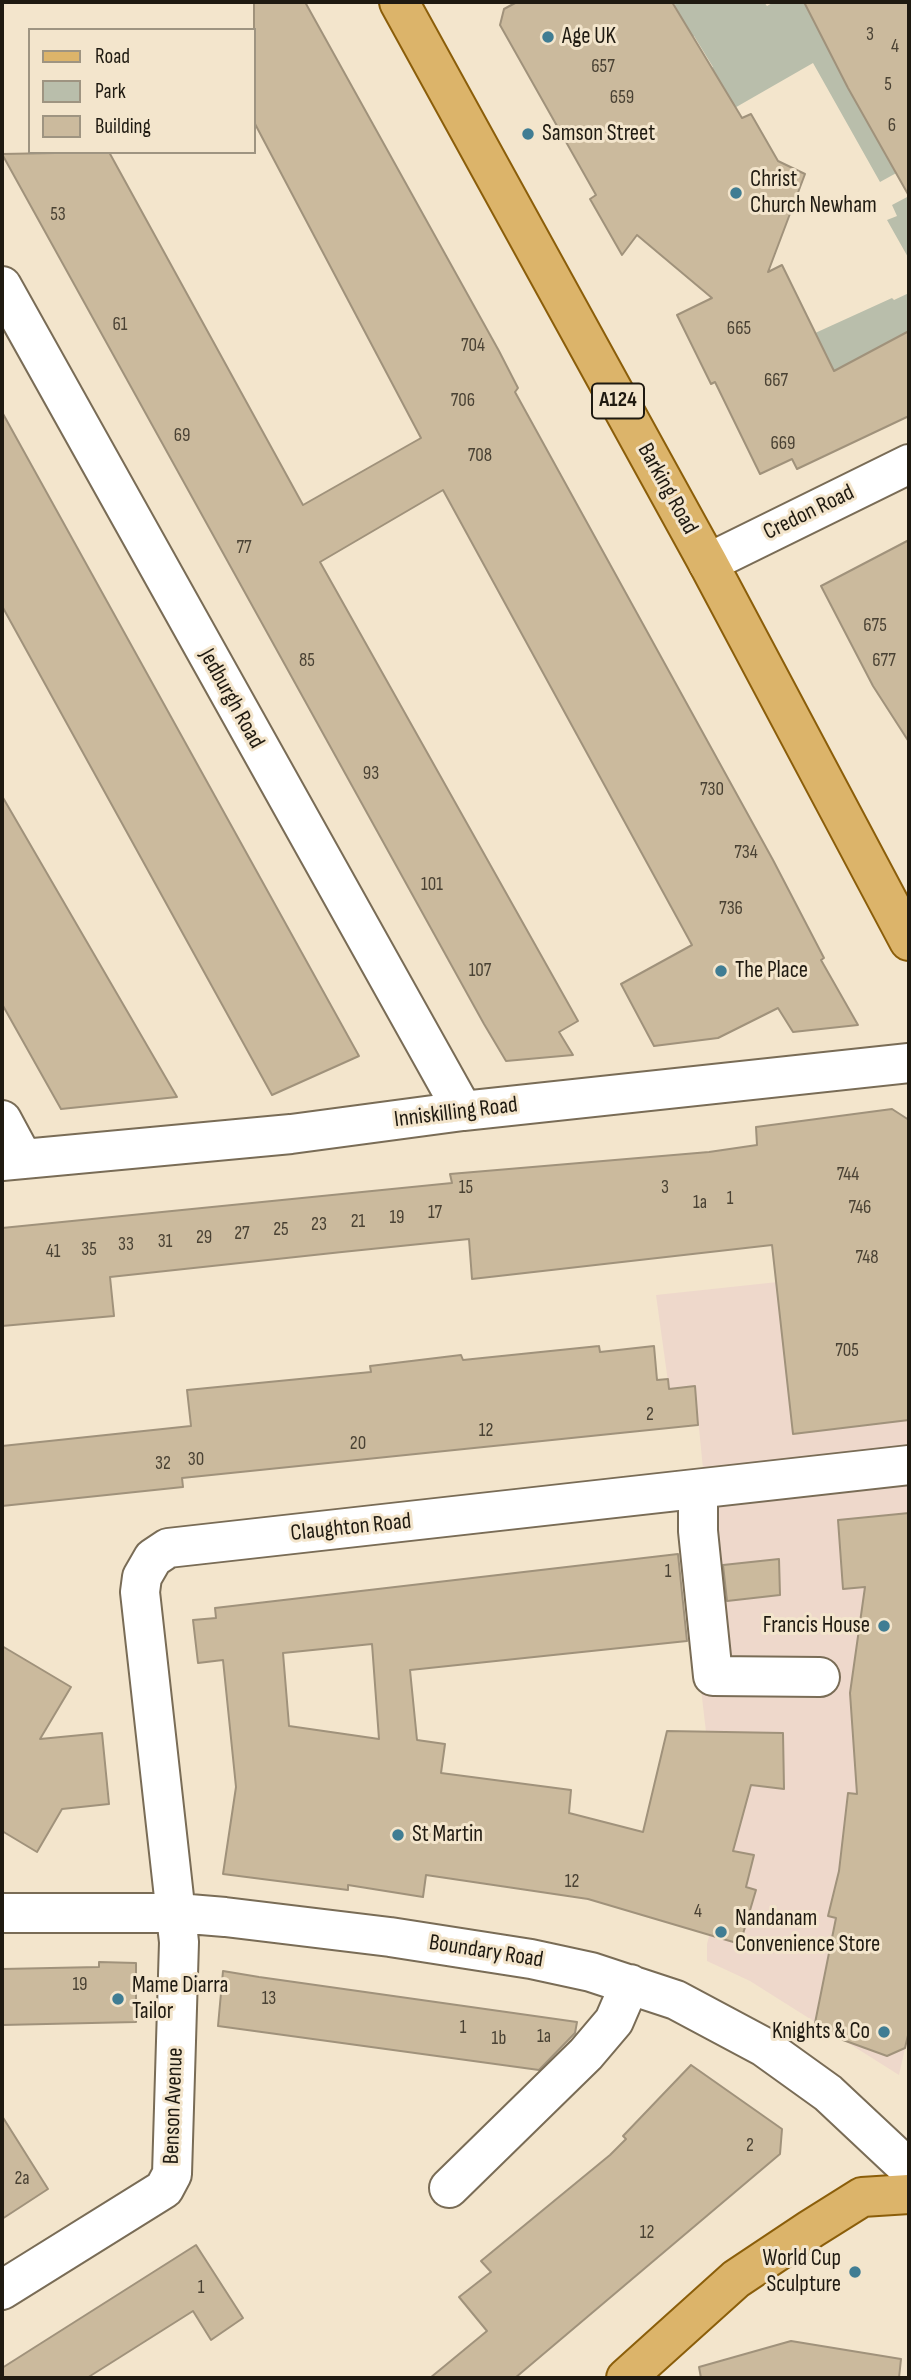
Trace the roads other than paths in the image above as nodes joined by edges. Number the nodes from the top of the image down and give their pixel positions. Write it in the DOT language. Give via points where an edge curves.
graph roads {
  1 [pos="408,5"];
  2 [pos="2,286"];
  3 [pos="909,464"];
  4 [pos="708,563"];
  5 [pos="909,941"];
  6 [pos="909,1063"];
  7 [pos="463,1111"];
  8 [pos="2,1120"];
  9 [pos="13,1160"];
  10 [pos="909,1465"];
  11 [pos="698,1490"];
  12 [pos="820,1676"];
  13 [pos="2,1913"];
  14 [pos="177,1913"];
  15 [pos="630,1984"];
  16 [pos="909,2169"];
  17 [pos="449,2188"];
  18 [pos="909,2194"];
  19 [pos="2,2290"];
  20 [pos="626,2378"];
  1 -- 4 [label="main road, Barking Road / A124"];
  2 -- 7 [label="street, Jedburgh Road"];
  3 -- 4 [label="street, Credon Road"];
  4 -- 5 [label="main road, Barking Road / A124"];
  6 -- 7 [label="street, Inniskilling Road"];
  7 -- 9 [label="street, Inniskilling Road"];
  8 -- 9 [label="street"];
  10 -- 11 [label="street, Claughton Road"];
  11 -- 12 [label="street" via="713,1676"];
  11 -- 14 [label="street, Claughton Road" via="168,1548 153,1558 140,1592"];
  13 -- 14 [label="street, Boundary Road"];
  14 -- 15 [label="street, Boundary Road" via="518,1957"];
  14 -- 19 [label="street, Benson Avenue" via="180,1964 173,2175 164,2189"];
  15 -- 16 [label="street, Boundary Road" via="676,2000 764,2047 828,2093"];
  15 -- 17 [label="street" via="614,2021 586,2054"];
  18 -- 20 [label="main road" via="862,2197 811,2229 736,2279"];
}
